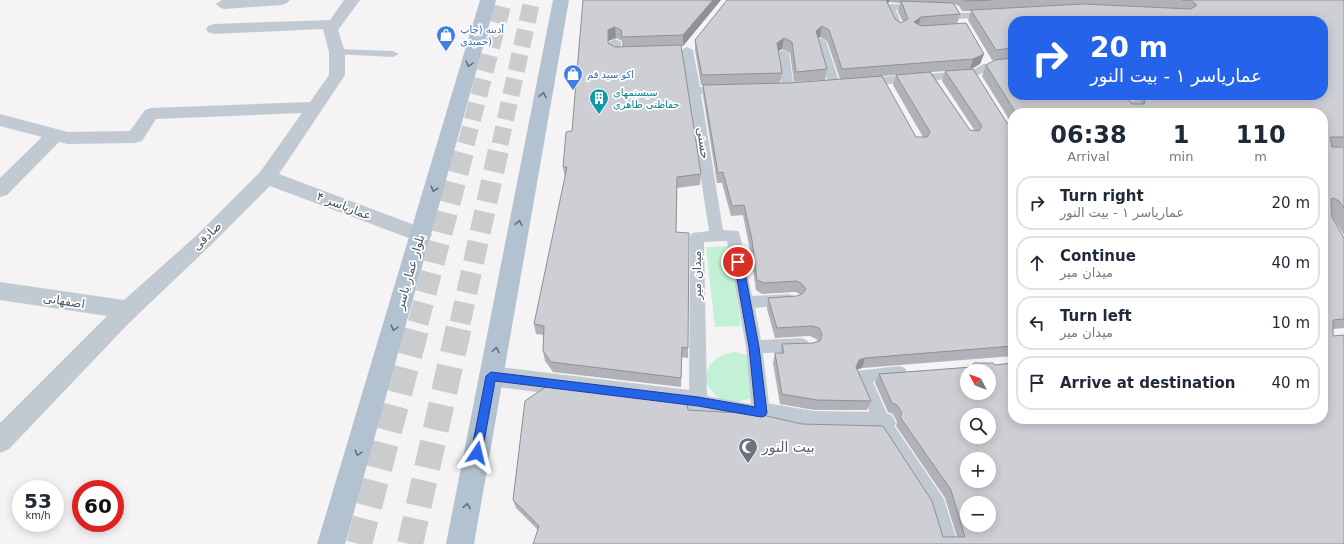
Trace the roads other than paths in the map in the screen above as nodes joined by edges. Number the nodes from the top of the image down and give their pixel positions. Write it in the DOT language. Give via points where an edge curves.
graph roads {
  1 [pos="282,0"];
  2 [pos="352,0"];
  3 [pos="488,0"];
  4 [pos="561,0"];
  5 [pos="224,4"];
  6 [pos="932,8"];
  7 [pos="998,14"];
  8 [pos="335,24"];
  9 [pos="214,29"];
  10 [pos="899,29"];
  11 [pos="966,29"];
  12 [pos="696,39"];
  13 [pos="821,41"];
  14 [pos="615,42"];
  15 [pos="687,50"];
  16 [pos="673,51"];
  17 [pos="337,52"];
  18 [pos="638,52"];
  19 [pos="783,53"];
  20 [pos="393,54"];
  21 [pos="981,54"];
  22 [pos="1008,64"];
  23 [pos="988,66"];
  24 [pos="973,74"];
  25 [pos="932,77"];
  26 [pos="883,80"];
  27 [pos="834,84"];
  28 [pos="819,86"];
  29 [pos="981,86"];
  30 [pos="803,87"];
  31 [pos="734,90"];
  32 [pos="696,91"];
  33 [pos="940,91"];
  34 [pos="890,93"];
  35 [pos="1144,100"];
  36 [pos="315,107"];
  37 [pos="1128,108"];
  38 [pos="0,120"];
  39 [pos="56,134"];
  40 [pos="267,177"];
  41 [pos="0,190"];
  42 [pos="421,235"];
  43 [pos="717,236"];
  44 [pos="0,291"];
  45 [pos="794,299"];
  46 [pos="746,303"];
  47 [pos="128,310"];
  48 [pos="810,345"];
  49 [pos="754,347"];
  50 [pos="915,371"];
  51 [pos="491,376"];
  52 [pos="698,402"];
  53 [pos="761,413"];
  54 [pos="883,423"];
  55 [pos="0,441"];
  56 [pos="332,544"];
  57 [pos="460,544"];
  58 [pos="948,544"];
  1 -- 5 [label="street"];
  2 -- 8 [label="street"];
  3 -- 42 [label="main road, بلوار عمار یاسر, one-way"];
  51 -- 4 [label="main road, one-way"];
  6 -- 10 [label="lane" via="889,7"];
  7 -- 11 [label="lane" via="956,12"];
  8 -- 9 [label="street"];
  8 -- 17 [label="street, صادقی" via="330,30"];
  12 -- 15 [label="lane"];
  13 -- 27 [label="lane"];
  14 -- 18 [label="lane" via="616,53"];
  15 -- 16 [label="lane"];
  15 -- 32 [label="lane, حسنی"];
  17 -- 20 [label="lane"];
  17 -- 36 [label="street, صادقی" via="337,75"];
  19 -- 30 [label="lane" via="784,88"];
  21 -- 23 [label="lane"];
  22 -- 23 [label="lane"];
  23 -- 24 [label="lane"];
  24 -- 25 [label="lane"];
  24 -- 29 [label="lane"];
  25 -- 26 [label="lane"];
  25 -- 33 [label="lane"];
  26 -- 27 [label="lane"];
  26 -- 34 [label="lane"];
  27 -- 28 [label="lane"];
  31 -- 32 [label="lane"];
  32 -- 43 [label="lane, حسنی"];
  35 -- 37 [label="lane" via="1147,104 1126,105"];
  36 -- 39 [label="street" via="152,114 134,137 68,138"];
  36 -- 40 [label="street, صادقی"];
  38 -- 39 [label="street"];
  39 -- 41 [label="street"];
  40 -- 42 [label="street, عماریاسر ۴"];
  40 -- 47 [label="street, صادقی"];
  42 -- 56 [label="main road, بلوار عمار یاسر, one-way"];
  43 -- 46 [label="lane, میدان میر" via="733,235"];
  43 -- 52 [label="lane, میدان میر" via="697,237"];
  44 -- 47 [label="street, اصفهانی"];
  45 -- 46 [label="lane"];
  46 -- 49 [label="lane, میدان میر"];
  47 -- 55 [label="street, صادقی"];
  48 -- 49 [label="lane"];
  49 -- 53 [label="lane, میدان میر"];
  50 -- 54 [label="lane" via="862,376"];
  51 -- 52 [label="street"];
  57 -- 51 [label="main road, one-way"];
  52 -- 53 [label="lane"];
  53 -- 54 [label="street" via="814,422"];
  54 -- 58 [label="lane" via="938,505"];
}
